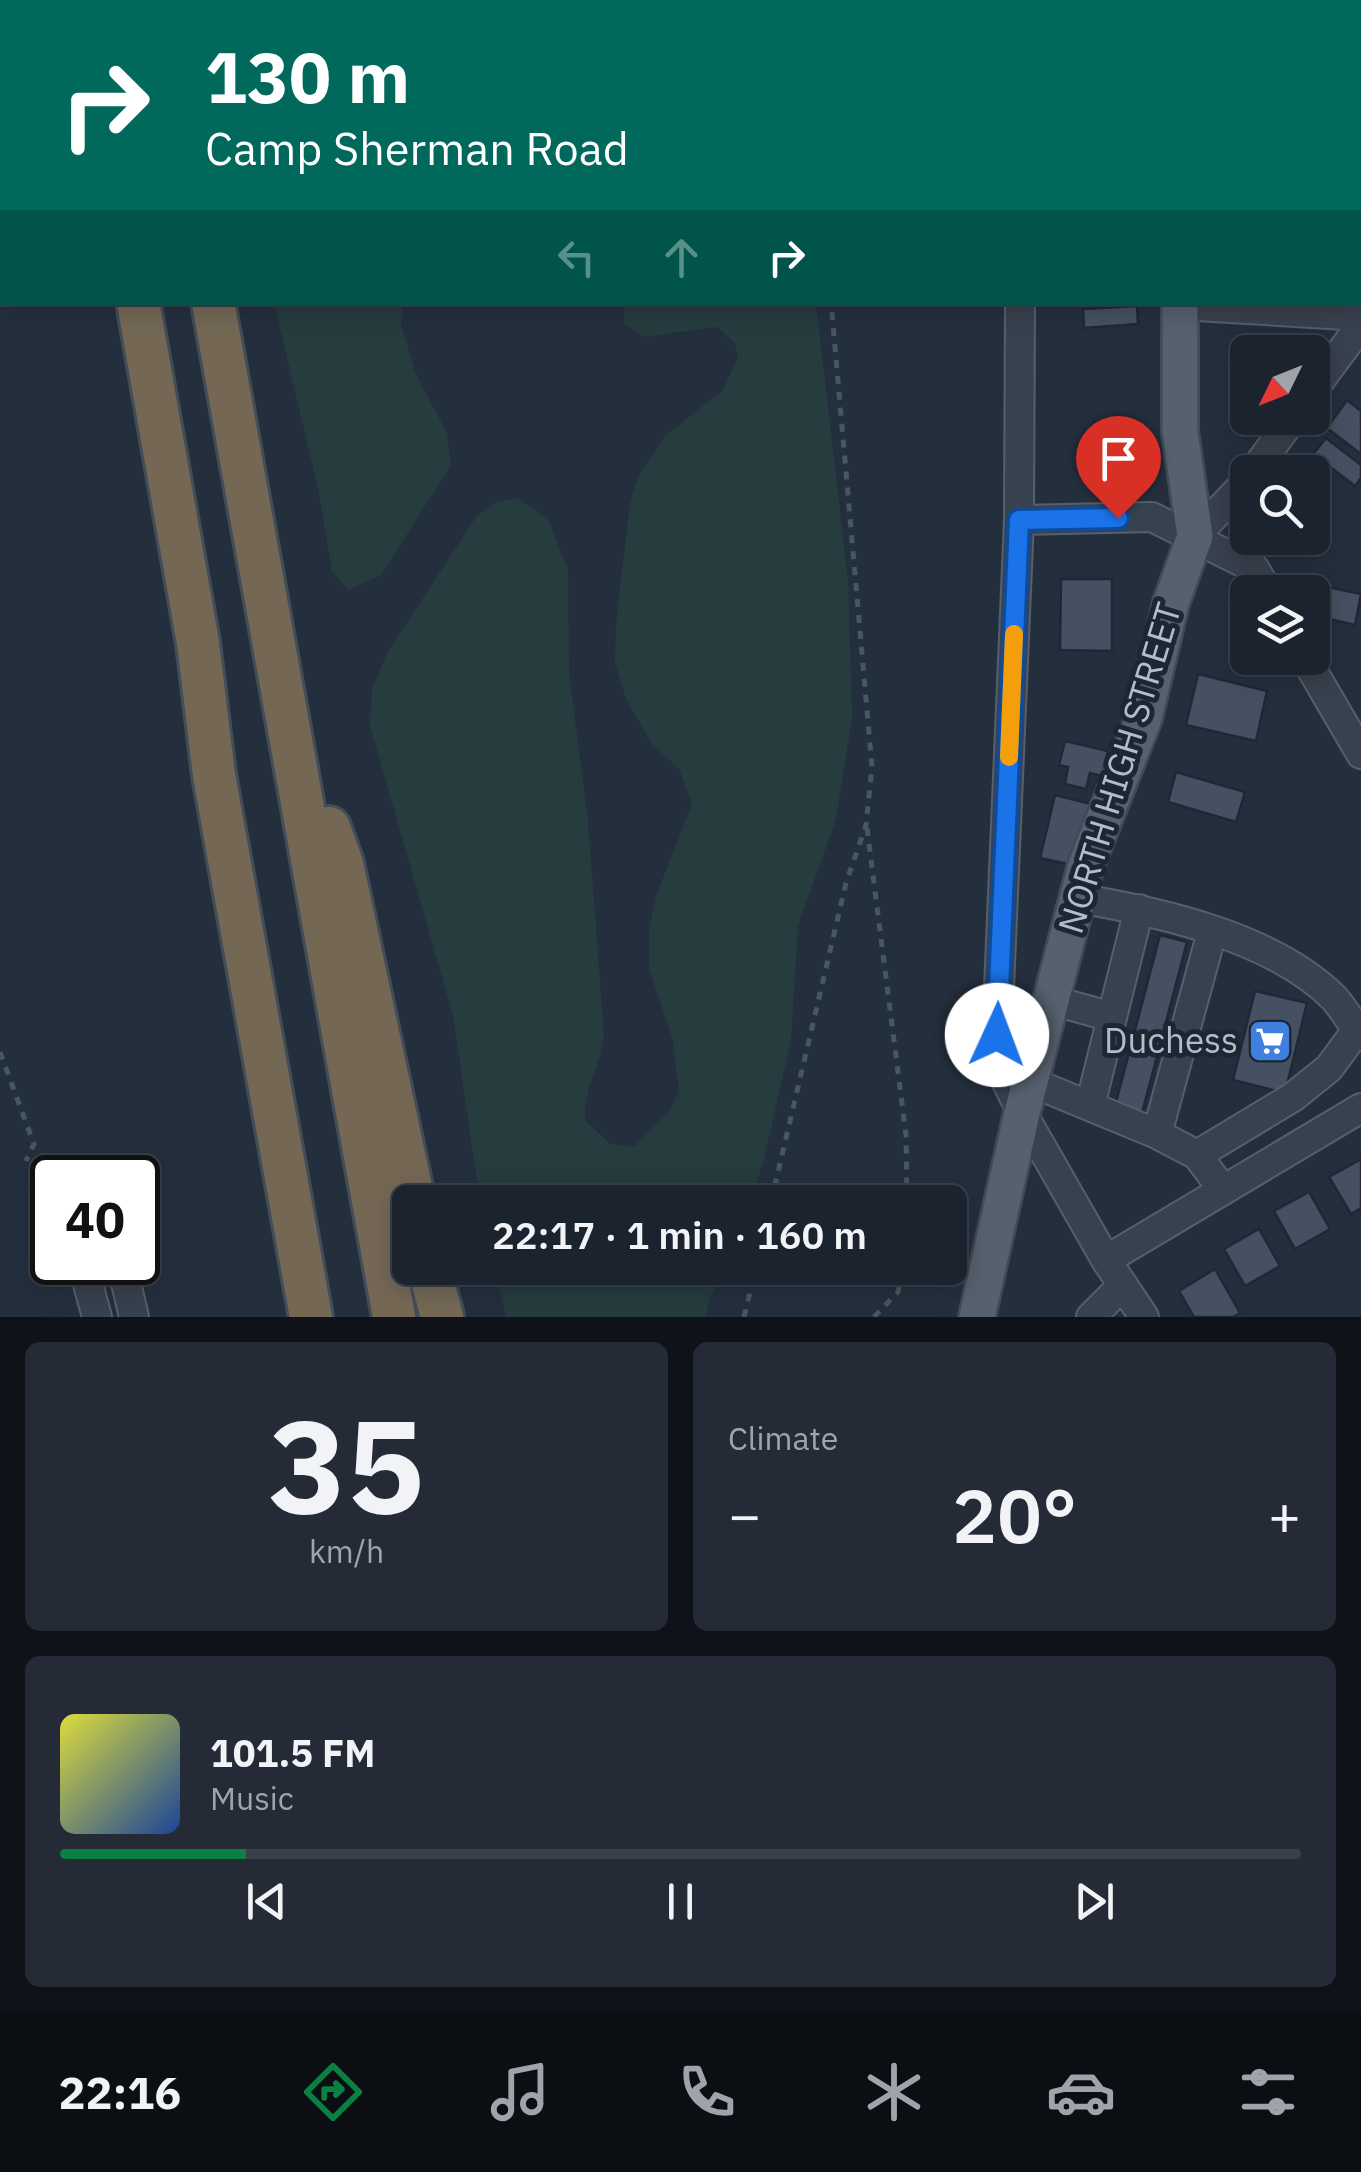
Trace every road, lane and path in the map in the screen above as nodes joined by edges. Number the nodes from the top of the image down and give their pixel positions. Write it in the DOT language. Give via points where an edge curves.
graph roads {
  1 [pos="139,305"];
  2 [pos="214,305"];
  3 [pos="831,305"];
  4 [pos="1020,305"];
  5 [pos="1180,305"];
  6 [pos="1195,305"];
  7 [pos="1361,316"];
  8 [pos="1361,325"];
  9 [pos="1330,367"];
  10 [pos="1230,499"];
  11 [pos="1019,520"];
  12 [pos="1194,536"];
  13 [pos="1258,575"];
  14 [pos="1315,675"];
  15 [pos="288,720"];
  16 [pos="1361,754"];
  17 [pos="866,825"];
  18 [pos="1078,898"];
  19 [pos="1139,909"];
  20 [pos="1212,932"];
  21 [pos="1051,1000"];
  22 [pos="1112,1016"];
  23 [pos="1359,1033"];
  24 [pos="0,1052"];
  25 [pos="1018,1088"];
  26 [pos="1090,1106"];
  27 [pos="1361,1108"];
  28 [pos="1156,1134"];
  29 [pos="1197,1155"];
  30 [pos="26,1160"];
  31 [pos="777,1181"];
  32 [pos="410,1185"];
  33 [pos="776,1185"];
  34 [pos="779,1185"];
  35 [pos="907,1185"];
  36 [pos="1223,1190"];
  37 [pos="1106,1260"];
  38 [pos="300,1261"];
  39 [pos="88,1285"];
  40 [pos="126,1285"];
  41 [pos="434,1285"];
  42 [pos="752,1285"];
  43 [pos="899,1285"];
  44 [pos="1124,1285"];
  45 [pos="97,1317"];
  46 [pos="134,1317"];
  47 [pos="303,1317"];
  48 [pos="311,1317"];
  49 [pos="394,1317"];
  50 [pos="442,1317"];
  51 [pos="744,1317"];
  52 [pos="874,1317"];
  53 [pos="976,1317"];
  54 [pos="1091,1317"];
  55 [pos="1144,1317"];
  1 -- 38 [label="highway"];
  2 -- 15 [label="highway"];
  3 -- 17 [label="path" via="872,767"];
  4 -- 11 [label="street"];
  5 -- 12 [label="main road, NORTH HIGH STREET" via="1180,432"];
  6 -- 7 [label="street"];
  8 -- 9 [label="street"];
  10 -- 12 [label="street"];
  11 -- 12 [label="street" via="1152,517"];
  11 -- 25 [label="street" via="997,1035"];
  12 -- 13 [label="street"];
  12 -- 18 [label="main road, NORTH HIGH STREET" via="1144,718"];
  14 -- 16 [label="street"];
  15 -- 32 [label="highway" via="342,864"];
  15 -- 49 [label="highway"];
  17 -- 31 [label="path" via="846,883"];
  17 -- 35 [label="path"];
  18 -- 19 [label="street"];
  18 -- 21 [label="main road, NORTH HIGH STREET"];
  19 -- 20 [label="street"];
  19 -- 22 [label="street"];
  20 -- 23 [label="street" via="1282,958 1335,999"];
  20 -- 28 [label="street"];
  21 -- 22 [label="street"];
  21 -- 25 [label="main road, NORTH HIGH STREET"];
  22 -- 26 [label="street"];
  23 -- 29 [label="street" via="1293,1097"];
  24 -- 30 [label="path" via="34,1144"];
  25 -- 26 [label="street"];
  25 -- 37 [label="street"];
  25 -- 53 [label="main road, NORTH HIGH STREET"];
  26 -- 28 [label="street"];
  27 -- 36 [label="street"];
  28 -- 29 [label="street"];
  29 -- 36 [label="street"];
  31 -- 33 [label="path"];
  31 -- 34 [label="path"];
  36 -- 37 [label="street"];
  37 -- 44 [label="street"];
  38 -- 47 [label="highway"];
  38 -- 48 [label="highway"];
  39 -- 45 [label="street"];
  40 -- 46 [label="street"];
  41 -- 50 [label="highway"];
  42 -- 51 [label="path"];
  43 -- 52 [label="path"];
  44 -- 54 [label="street"];
  44 -- 55 [label="street"];
}
